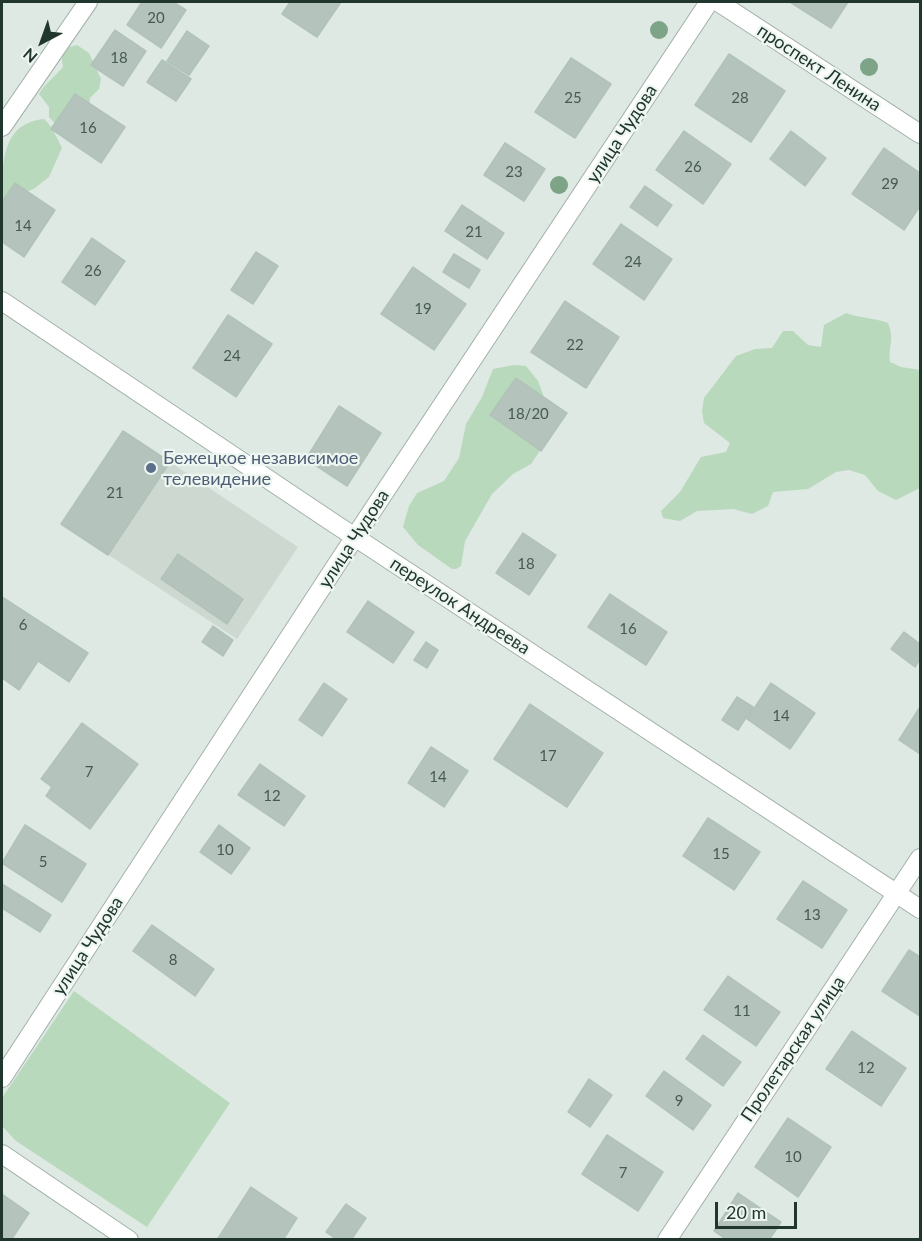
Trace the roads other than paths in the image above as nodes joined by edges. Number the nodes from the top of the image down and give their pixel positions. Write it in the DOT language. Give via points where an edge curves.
graph roads {
  1 [pos="88,2"];
  2 [pos="709,2"];
  3 [pos="718,2"];
  4 [pos="2,128"];
  5 [pos="921,134"];
  6 [pos="2,302"];
  7 [pos="355,537"];
  8 [pos="921,858"];
  9 [pos="897,894"];
  10 [pos="921,909"];
  11 [pos="2,1078"];
  12 [pos="2,1154"];
  13 [pos="129,1239"];
  14 [pos="667,1239"];
  1 -- 4 [label="street"];
  2 -- 7 [label="street, улица Чудова"];
  3 -- 5 [label="street, проспект Ленина"];
  6 -- 7 [label="street, переулок Андреева"];
  7 -- 9 [label="street, переулок Андреева"];
  7 -- 11 [label="street, улица Чудова"];
  8 -- 9 [label="street, Пролетарская улица"];
  9 -- 10 [label="street, переулок Андреева"];
  9 -- 14 [label="street, Пролетарская улица"];
  12 -- 13 [label="street"];
}
